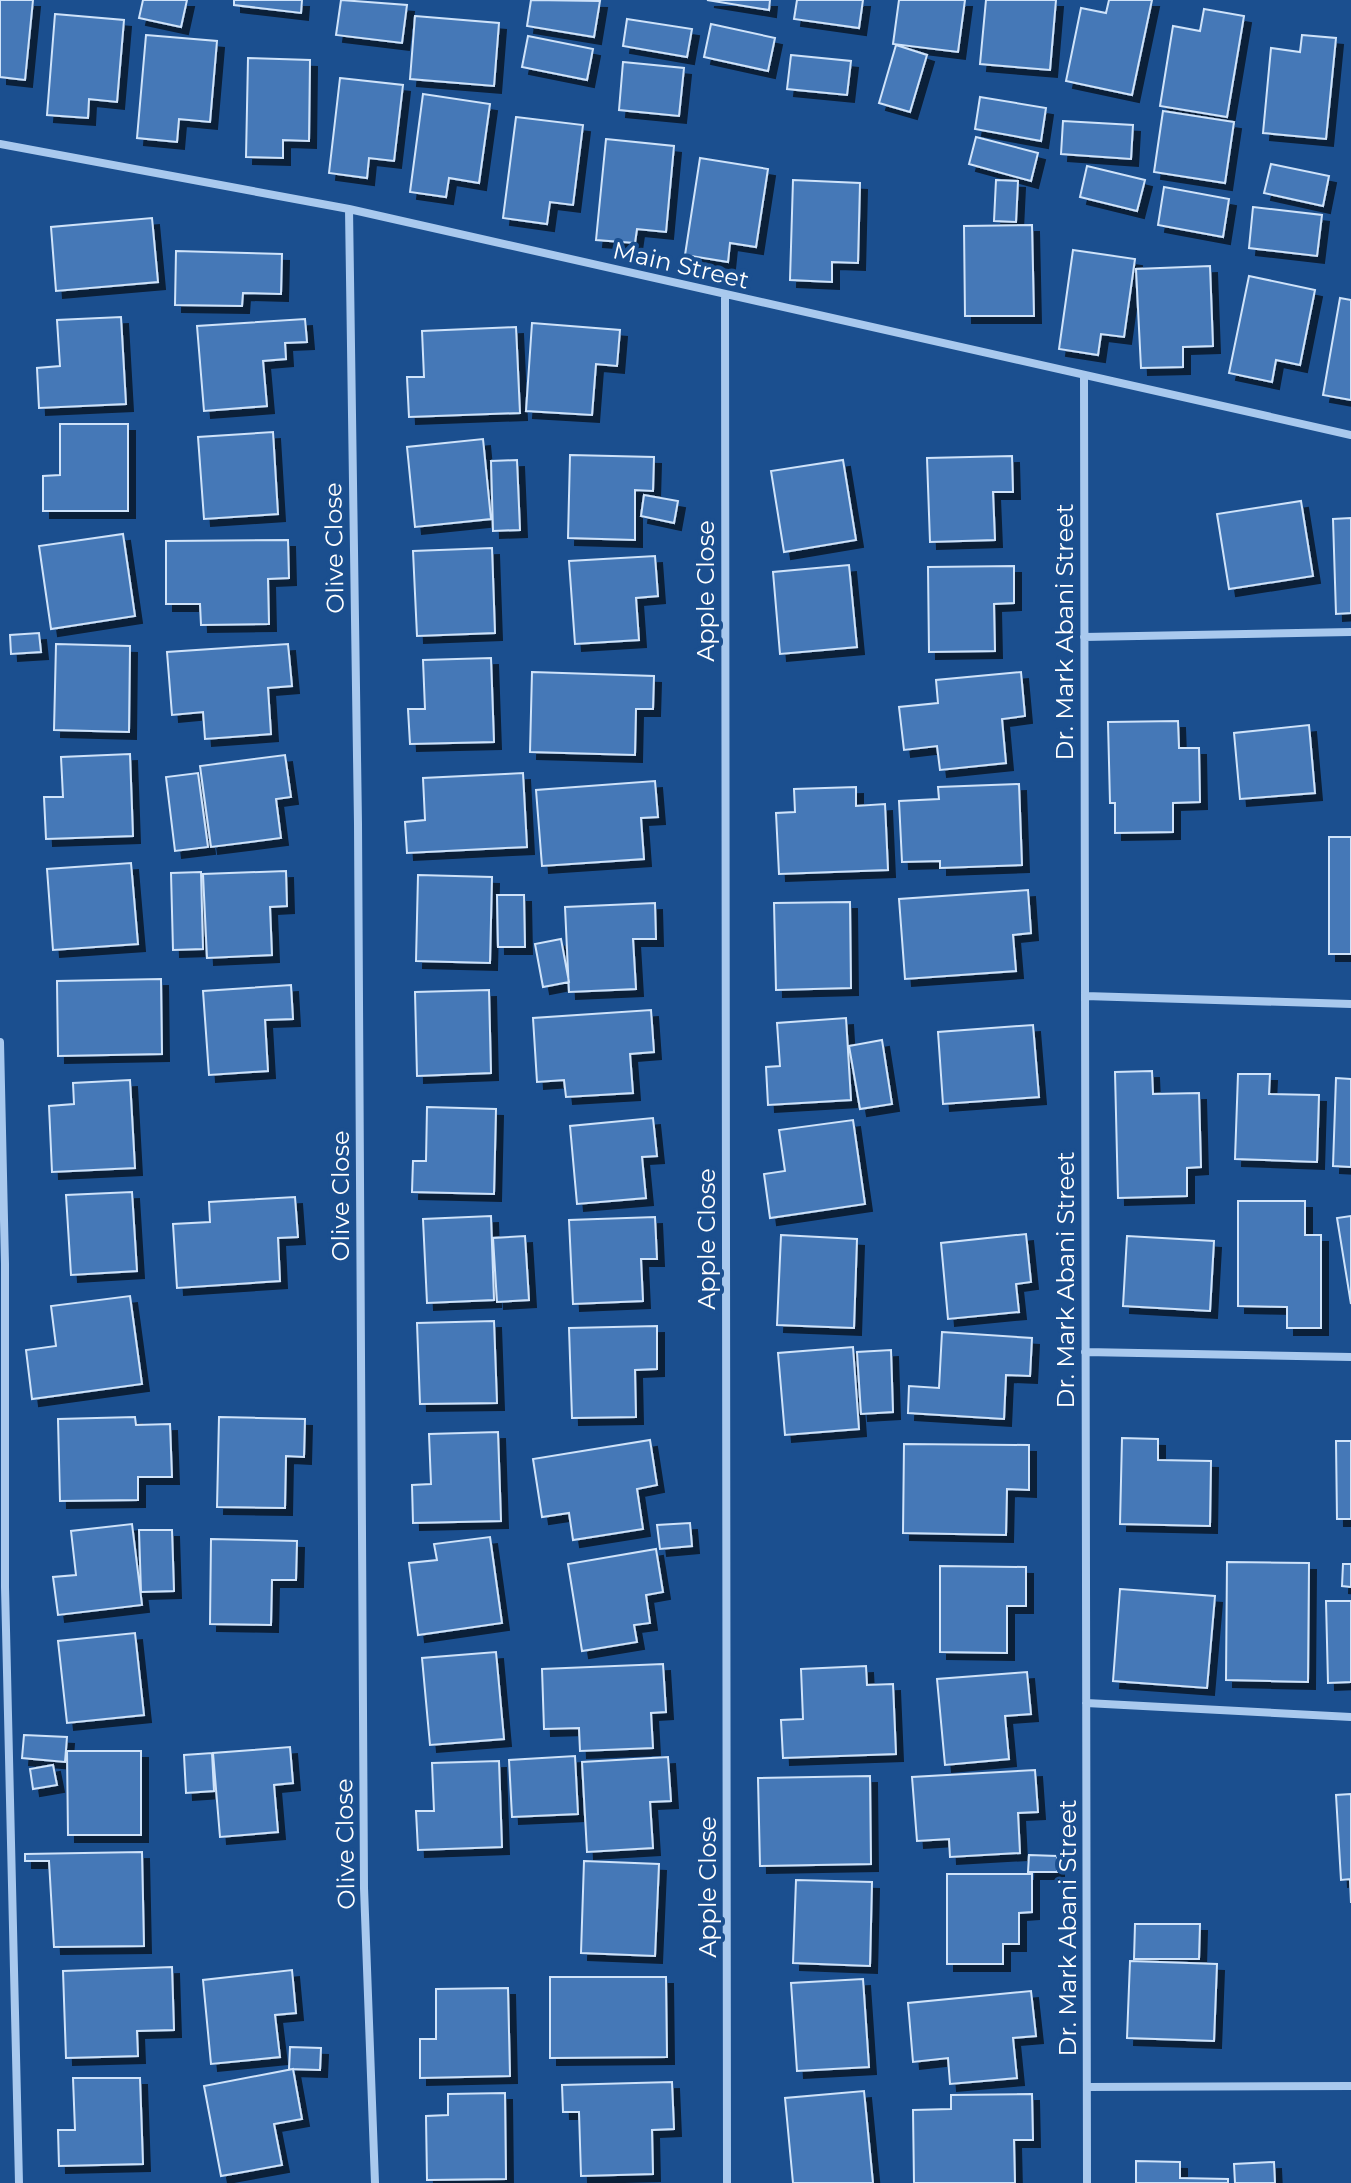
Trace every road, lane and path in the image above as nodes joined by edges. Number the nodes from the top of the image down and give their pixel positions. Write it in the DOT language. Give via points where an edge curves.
graph roads {
  1 [pos="0,144"];
  2 [pos="349,209"];
  3 [pos="725,296"];
  4 [pos="1084,377"];
  5 [pos="1351,435"];
  6 [pos="1351,632"];
  7 [pos="1084,637"];
  8 [pos="1085,996"];
  9 [pos="1351,1004"];
  10 [pos="0,1042"];
  11 [pos="1085,1352"];
  12 [pos="1351,1357"];
  13 [pos="1086,1703"];
  14 [pos="1351,1717"];
  15 [pos="1351,2086"];
  16 [pos="1087,2087"];
  17 [pos="19,2183"];
  18 [pos="375,2183"];
  19 [pos="727,2183"];
  20 [pos="1087,2183"];
  1 -- 2 [label="street, Main Street"];
  2 -- 3 [label="street, Main Street"];
  2 -- 18 [label="street, Olive Close" via="364,1888"];
  3 -- 4 [label="street, Main Street"];
  3 -- 19 [label="street, Apple Close"];
  4 -- 5 [label="street, Main Street"];
  4 -- 7 [label="street, Dr. Mark Abani Street"];
  6 -- 7 [label="street"];
  7 -- 8 [label="street, Dr. Mark Abani Street"];
  8 -- 9 [label="street"];
  8 -- 11 [label="street, Dr. Mark Abani Street"];
  10 -- 17 [label="street" via="5,1587"];
  11 -- 12 [label="street"];
  11 -- 13 [label="street, Dr. Mark Abani Street"];
  13 -- 14 [label="street"];
  13 -- 16 [label="street, Dr. Mark Abani Street"];
  15 -- 16 [label="street"];
  16 -- 20 [label="street, Dr. Mark Abani Street"];
}
